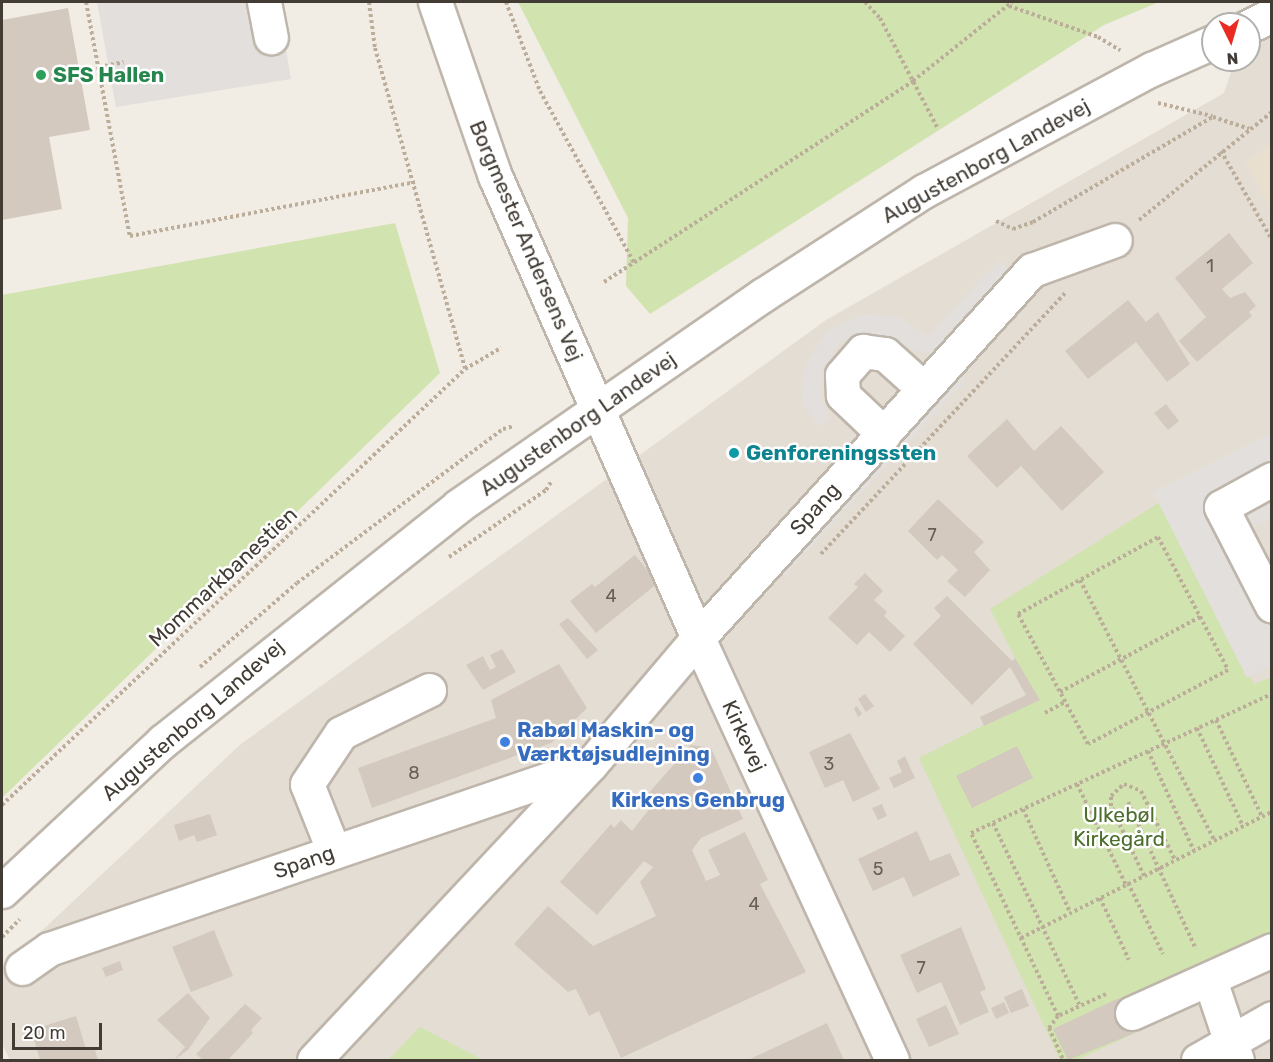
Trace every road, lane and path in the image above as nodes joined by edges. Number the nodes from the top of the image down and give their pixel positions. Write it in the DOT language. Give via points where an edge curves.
graph roads {
  1 [pos="86,2"];
  2 [pos="264,2"];
  3 [pos="369,2"];
  4 [pos="435,2"];
  5 [pos="506,2"];
  6 [pos="865,2"];
  7 [pos="1012,2"];
  8 [pos="1009,6"];
  9 [pos="271,37"];
  10 [pos="1201,47"];
  11 [pos="124,62"];
  12 [pos="99,67"];
  13 [pos="1152,69"];
  14 [pos="913,81"];
  15 [pos="1156,103"];
  16 [pos="1272,112"];
  17 [pos="1213,117"];
  18 [pos="938,127"];
  19 [pos="1250,129"];
  20 [pos="1221,151"];
  21 [pos="415,182"];
  22 [pos="996,221"];
  23 [pos="1115,240"];
  24 [pos="1272,240"];
  25 [pos="634,263"];
  26 [pos="604,282"];
  27 [pos="1075,283"];
  28 [pos="501,348"];
  29 [pos="465,369"];
  30 [pos="924,389"];
  31 [pos="598,411"];
  32 [pos="884,434"];
  33 [pos="1272,478"];
  34 [pos="553,480"];
  35 [pos="442,562"];
  36 [pos="814,562"];
  37 [pos="1080,580"];
  38 [pos="1272,606"];
  39 [pos="1200,617"];
  40 [pos="698,638"];
  41 [pos="1122,658"];
  42 [pos="429,690"];
  43 [pos="1060,692"];
  44 [pos="1272,694"];
  45 [pos="1065,702"];
  46 [pos="1150,711"];
  47 [pos="1045,712"];
  48 [pos="1216,720"];
  49 [pos="1197,728"];
  50 [pos="1166,743"];
  51 [pos="1148,751"];
  52 [pos="591,764"];
  53 [pos="1077,784"];
  54 [pos="1128,802"];
  55 [pos="2,805"];
  56 [pos="1023,809"];
  57 [pos="1272,812"];
  58 [pos="1262,817"];
  59 [pos="993,823"];
  60 [pos="1243,826"];
  61 [pos="1214,840"];
  62 [pos="1194,851"];
  63 [pos="333,852"];
  64 [pos="1175,860"];
  65 [pos="1160,868"];
  66 [pos="1144,876"];
  67 [pos="1127,884"];
  68 [pos="2,891"];
  69 [pos="1100,898"];
  70 [pos="1071,912"];
  71 [pos="25,914"];
  72 [pos="1042,927"];
  73 [pos="2,937"];
  74 [pos="1021,938"];
  75 [pos="1272,950"];
  76 [pos="1163,954"];
  77 [pos="1128,960"];
  78 [pos="22,968"];
  79 [pos="1210,980"];
  80 [pos="1080,1006"];
  81 [pos="1132,1013"];
  82 [pos="1058,1016"];
  83 [pos="1272,1018"];
  84 [pos="1235,1052"];
  85 [pos="314,1060"];
  86 [pos="892,1060"];
  87 [pos="1063,1060"];
  88 [pos="1197,1060"];
  1 -- 12 [label="path"];
  2 -- 9 [label="street"];
  3 -- 21 [label="path" via="375,48"];
  4 -- 31 [label="street, Borgmester Andersens Vej" via="495,176"];
  5 -- 25 [label="path" via="540,91"];
  6 -- 14 [label="path" via="880,18"];
  7 -- 8 [label="path"];
  8 -- 13 [label="path" via="1098,37"];
  8 -- 14 [label="path"];
  10 -- 13 [label="street, Augustenborg Landevej"];
  11 -- 12 [label="path"];
  12 -- 21 [label="path" via="130,237"];
  13 -- 31 [label="street, Augustenborg Landevej" via="924,191 762,295"];
  14 -- 18 [label="path"];
  14 -- 25 [label="path"];
  15 -- 17 [label="path"];
  16 -- 19 [label="path"];
  17 -- 19 [label="path"];
  17 -- 22 [label="path" via="1033,222 1013,229"];
  19 -- 20 [label="path"];
  20 -- 23 [label="path"];
  20 -- 24 [label="path"];
  21 -- 29 [label="path"];
  23 -- 30 [label="street, Spang" via="1032,270"];
  25 -- 26 [label="path"];
  27 -- 36 [label="path"];
  28 -- 29 [label="path, Mommarkbanestien"];
  29 -- 55 [label="path, Mommarkbanestien"];
  30 -- 32 [label="street, Spang"];
  30 -- 32 [label="street" via="885,354 863,351 842,375 843,395"];
  31 -- 40 [label="street, Kirkevej"];
  31 -- 68 [label="street, Augustenborg Landevej" via="458,506 304,625 163,741"];
  32 -- 40 [label="street, Spang"];
  33 -- 38 [label="street" via="1221,507"];
  34 -- 35 [label="path" via="546,490"];
  37 -- 39 [label="path" via="1158,537"];
  37 -- 41 [label="path"];
  37 -- 43 [label="path" via="1018,614"];
  39 -- 41 [label="path"];
  39 -- 46 [label="path" via="1228,670"];
  40 -- 52 [label="street, Spang"];
  40 -- 86 [label="street, Kirkevej"];
  41 -- 43 [label="path"];
  41 -- 46 [label="path"];
  42 -- 63 [label="street" via="341,733 307,784"];
  43 -- 45 [label="path"];
  44 -- 48 [label="path"];
  45 -- 46 [label="path" via="1088,744"];
  45 -- 47 [label="path"];
  46 -- 50 [label="path"];
  48 -- 49 [label="path"];
  48 -- 58 [label="path"];
  49 -- 50 [label="path"];
  49 -- 60 [label="path"];
  50 -- 51 [label="path"];
  50 -- 61 [label="path"];
  51 -- 53 [label="path"];
  51 -- 62 [label="path"];
  52 -- 63 [label="street, Spang"];
  52 -- 85 [label="street, Spang"];
  53 -- 56 [label="path"];
  53 -- 67 [label="path"];
  54 -- 65 [label="path"];
  56 -- 59 [label="path"];
  56 -- 70 [label="path"];
  57 -- 58 [label="path"];
  58 -- 60 [label="path"];
  59 -- 72 [label="path"];
  59 -- 74 [label="path" via="971,833"];
  60 -- 61 [label="path"];
  61 -- 62 [label="path"];
  62 -- 64 [label="path"];
  63 -- 78 [label="street, Spang" via="49,949"];
  64 -- 65 [label="path"];
  64 -- 66 [label="path" via="1141,791 1124,784 1111,796 1111,806"];
  65 -- 66 [label="path"];
  65 -- 79 [label="path"];
  66 -- 67 [label="path"];
  67 -- 69 [label="path"];
  67 -- 76 [label="path"];
  69 -- 70 [label="path"];
  69 -- 77 [label="path"];
  70 -- 72 [label="path"];
  71 -- 73 [label="path"];
  72 -- 74 [label="path"];
  72 -- 80 [label="path"];
  74 -- 82 [label="path"];
  75 -- 79 [label="street"];
  79 -- 81 [label="street"];
  79 -- 84 [label="street"];
  80 -- 81 [label="path" via="1105,994 1124,996"];
  80 -- 82 [label="path"];
  82 -- 87 [label="path" via="1049,1028"];
  83 -- 84 [label="street"];
  84 -- 88 [label="street"];
}
